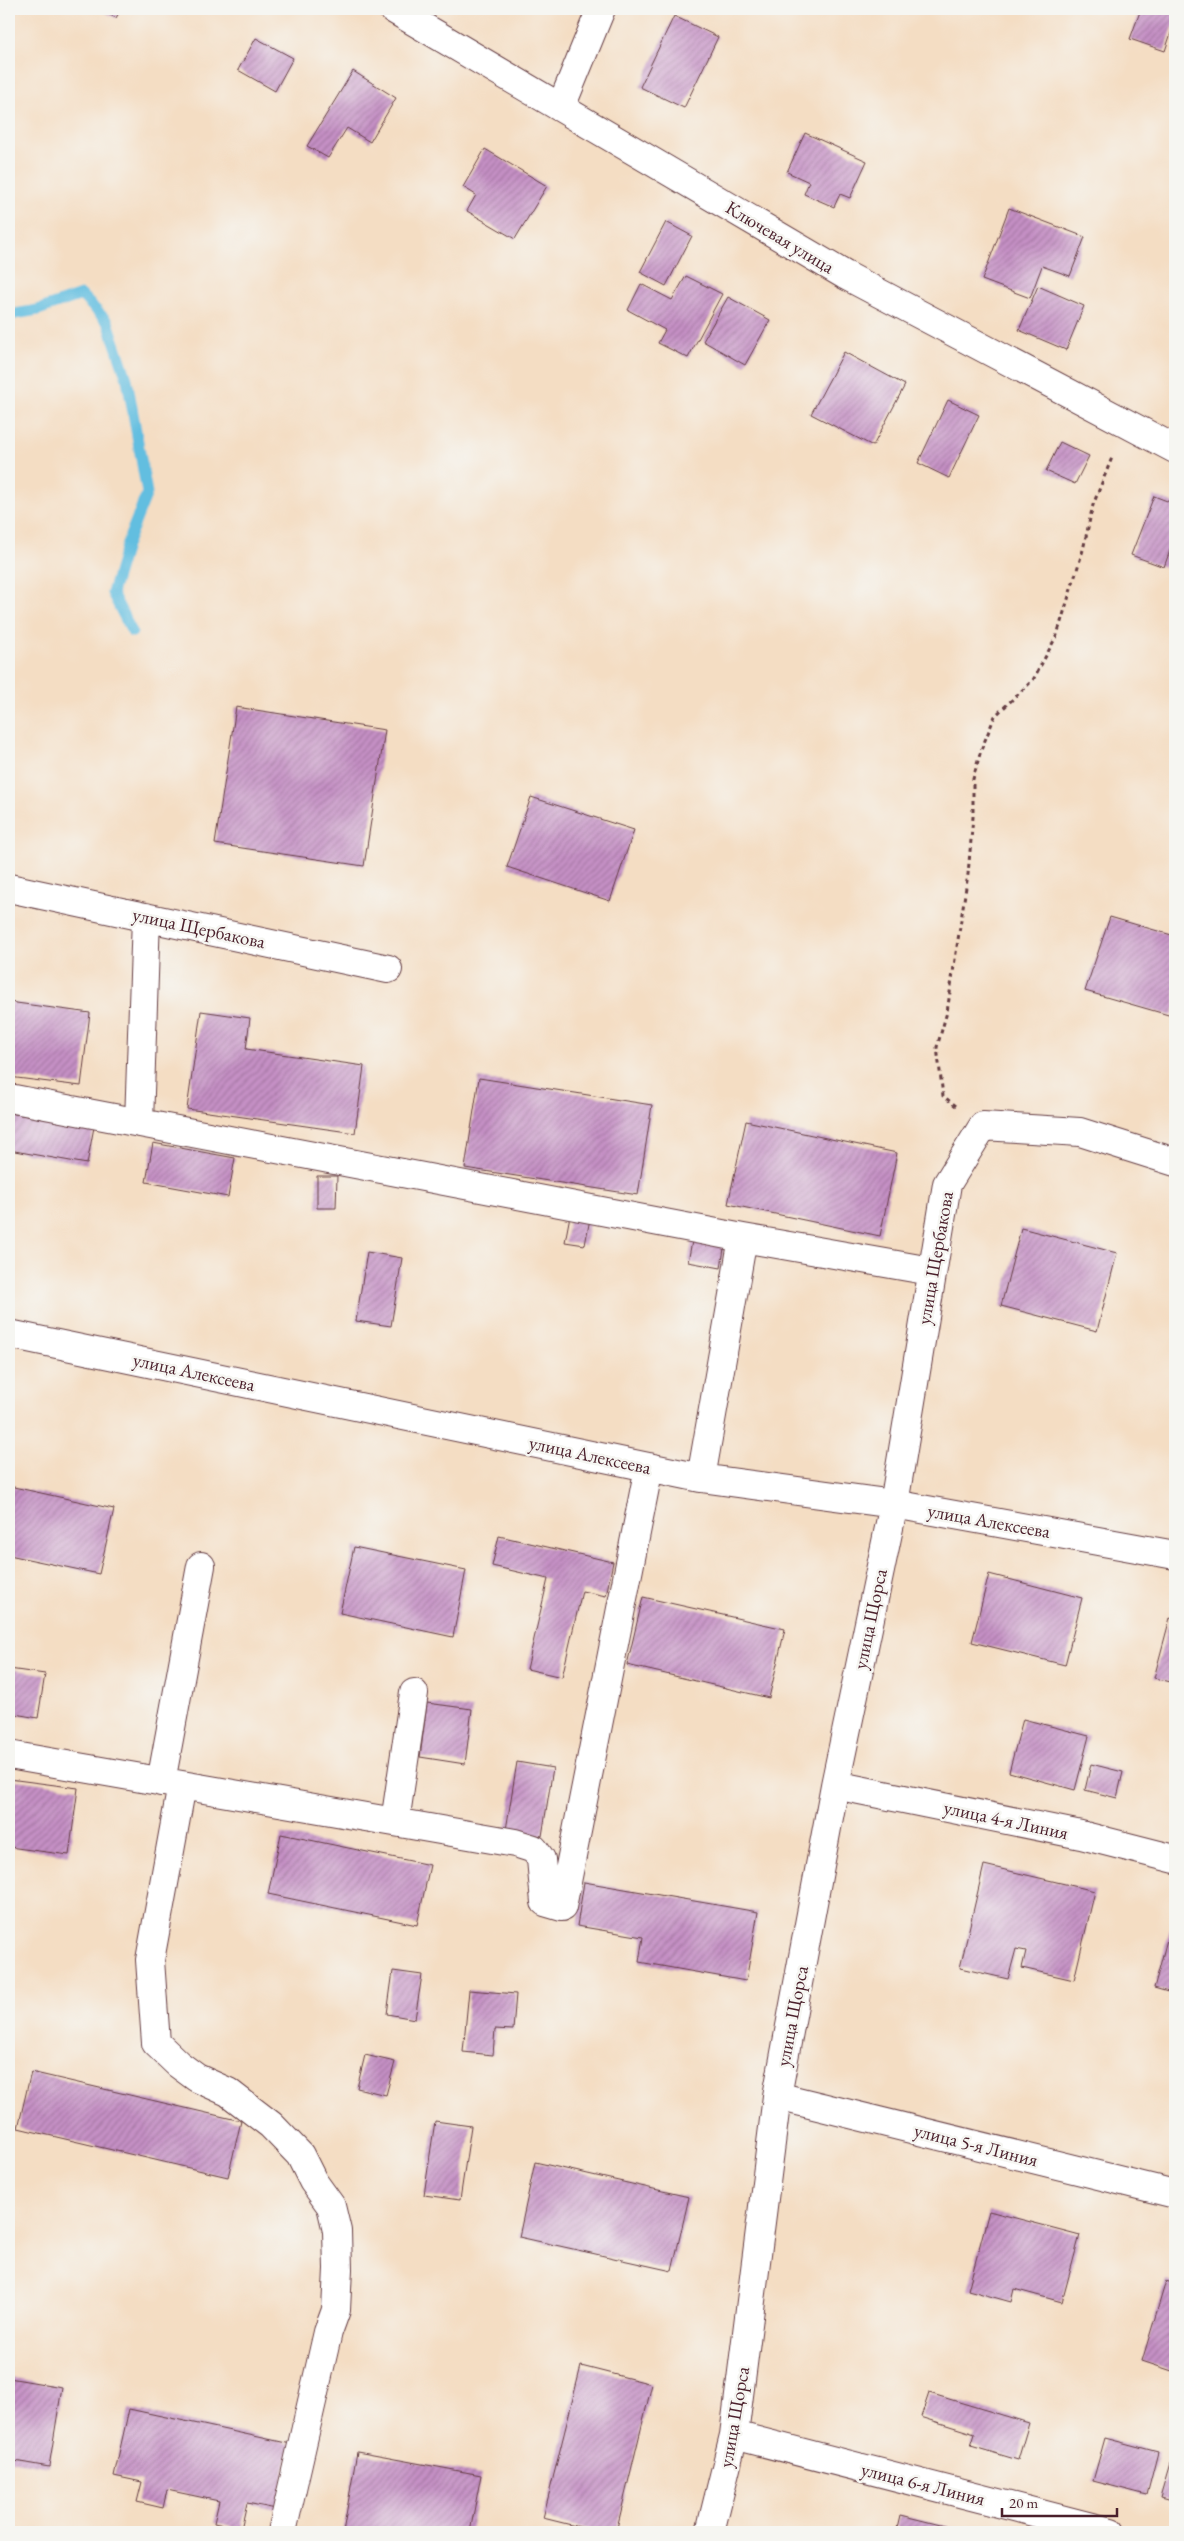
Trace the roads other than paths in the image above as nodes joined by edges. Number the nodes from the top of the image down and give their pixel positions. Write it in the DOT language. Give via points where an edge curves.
graph roads {
  1 [pos="393,9"];
  2 [pos="601,9"];
  3 [pos="561,107"];
  4 [pos="1175,449"];
  5 [pos="9,888"];
  6 [pos="146,917"];
  7 [pos="388,969"];
  8 [pos="9,1098"];
  9 [pos="139,1122"];
  10 [pos="1175,1162"];
  11 [pos="743,1238"];
  12 [pos="931,1271"];
  13 [pos="9,1334"];
  14 [pos="649,1467"];
  15 [pos="701,1478"];
  16 [pos="894,1504"];
  17 [pos="1175,1555"];
  18 [pos="201,1566"];
  19 [pos="414,1693"];
  20 [pos="9,1755"];
  21 [pos="171,1783"];
  22 [pos="835,1785"];
  23 [pos="395,1822"];
  24 [pos="1175,1859"];
  25 [pos="777,2096"];
  26 [pos="1175,2194"];
  27 [pos="734,2435"];
  28 [pos="282,2532"];
  29 [pos="710,2532"];
  30 [pos="1111,2532"];
  1 -- 3 [label="street, Ключевая улица"];
  2 -- 3 [label="street"];
  3 -- 4 [label="street, Ключевая улица" via="845,275"];
  5 -- 6 [label="street, улица Щербакова"];
  6 -- 7 [label="street, улица Щербакова"];
  6 -- 9 [label="street"];
  8 -- 9 [label="street"];
  9 -- 11 [label="street"];
  10 -- 12 [label="street, улица Щербакова" via="1080,1132 983,1126 947,1184"];
  11 -- 12 [label="street"];
  11 -- 15 [label="street"];
  12 -- 16 [label="street, улица Щербакова"];
  13 -- 14 [label="street, улица Алексеева"];
  14 -- 15 [label="street, улица Алексеева"];
  14 -- 23 [label="street" via="562,1908 545,1902 541,1859 534,1849"];
  15 -- 16 [label="street, улица Алексеева"];
  16 -- 17 [label="street, улица Алексеева"];
  16 -- 22 [label="street, улица Щорса"];
  18 -- 21 [label="street"];
  19 -- 23 [label="street"];
  20 -- 21 [label="street"];
  21 -- 23 [label="street"];
  21 -- 28 [label="street" via="150,1960 156,2043 197,2078 228,2092 253,2110 300,2155 330,2206 337,2231 336,2310 328,2332"];
  22 -- 24 [label="street, улица 4-я Линия"];
  22 -- 25 [label="street, улица Щорса"];
  25 -- 26 [label="street, улица 5-я Линия"];
  25 -- 27 [label="street, улица Щорса"];
  27 -- 29 [label="street, улица Щорса"];
  27 -- 30 [label="street, улица 6-я Линия"];
}
